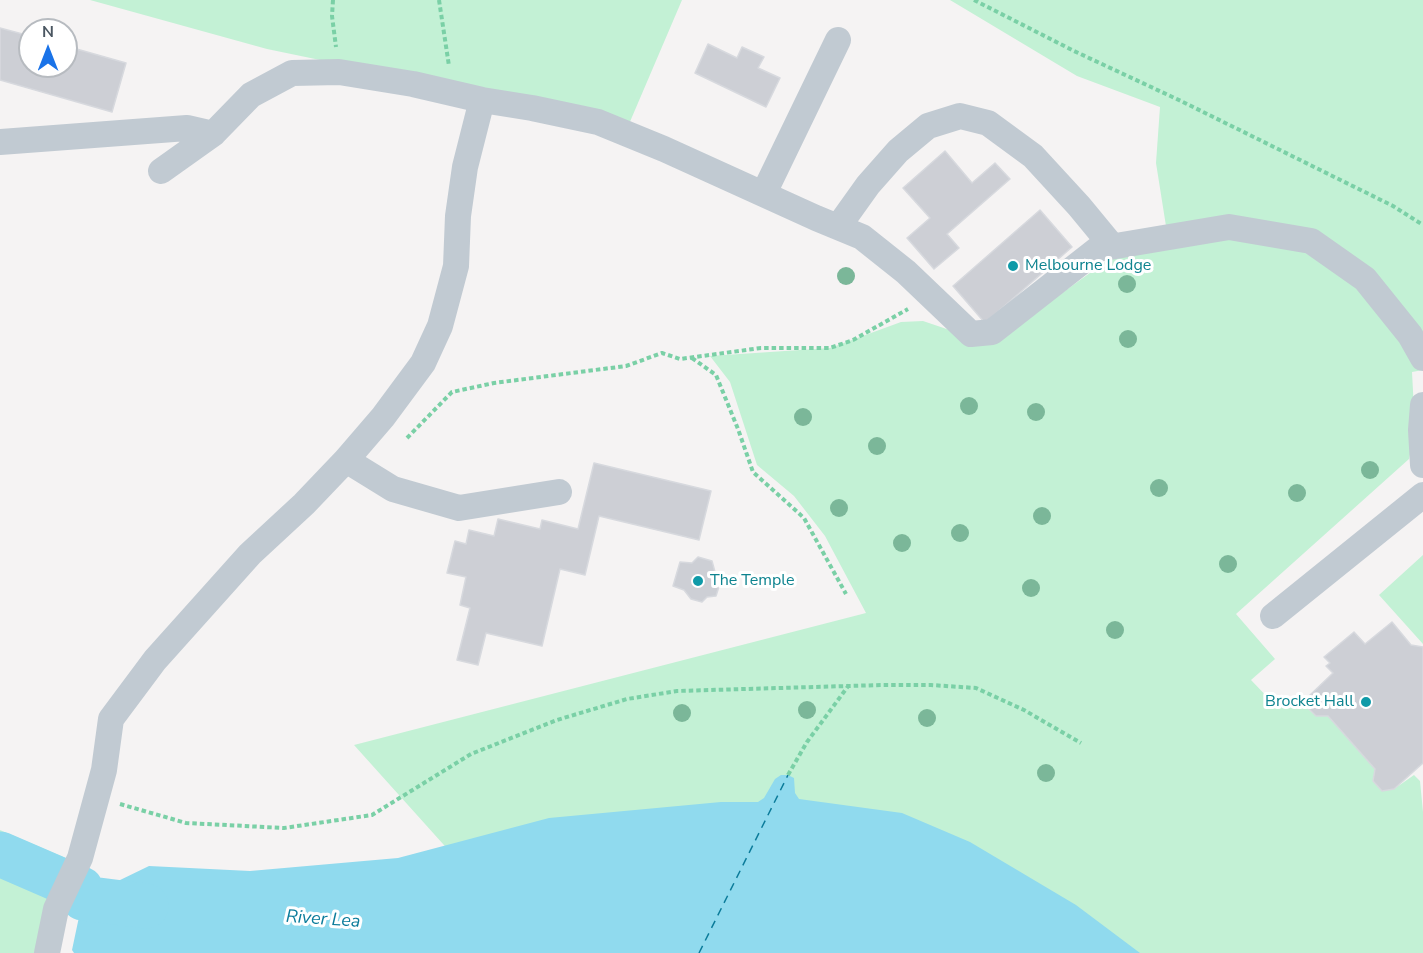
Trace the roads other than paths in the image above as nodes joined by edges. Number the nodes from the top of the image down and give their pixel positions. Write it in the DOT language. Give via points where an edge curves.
graph roads {
  1 [pos="838,40"];
  2 [pos="482,100"];
  3 [pos="213,134"];
  4 [pos="0,142"];
  5 [pos="161,171"];
  6 [pos="764,193"];
  7 [pos="838,227"];
  8 [pos="1112,246"];
  9 [pos="1423,358"];
  10 [pos="1423,405"];
  11 [pos="346,460"];
  12 [pos="1423,465"];
  13 [pos="559,492"];
  14 [pos="1423,495"];
  15 [pos="1273,616"];
  16 [pos="47,953"];
  1 -- 6 [label="lane"];
  2 -- 3 [label="lane" via="339,72 292,73 251,95"];
  2 -- 6 [label="lane" via="598,122"];
  2 -- 11 [label="lane" via="465,167 456,266 440,326 423,363"];
  3 -- 4 [label="lane" via="187,128"];
  3 -- 5 [label="lane"];
  6 -- 7 [label="lane"];
  7 -- 8 [label="lane" via="862,237 906,272 971,334 992,332 1098,249"];
  7 -- 8 [label="lane" via="898,151 928,126 960,116 988,123 1033,156"];
  8 -- 9 [label="lane" via="1229,227 1311,241 1365,279 1410,335"];
  10 -- 12 [label="lane"];
  11 -- 13 [label="lane" via="393,489 459,508"];
  11 -- 16 [label="lane" via="250,554 155,660 111,719 97,798 80,858 56,909"];
  14 -- 15 [label="lane"];
}
